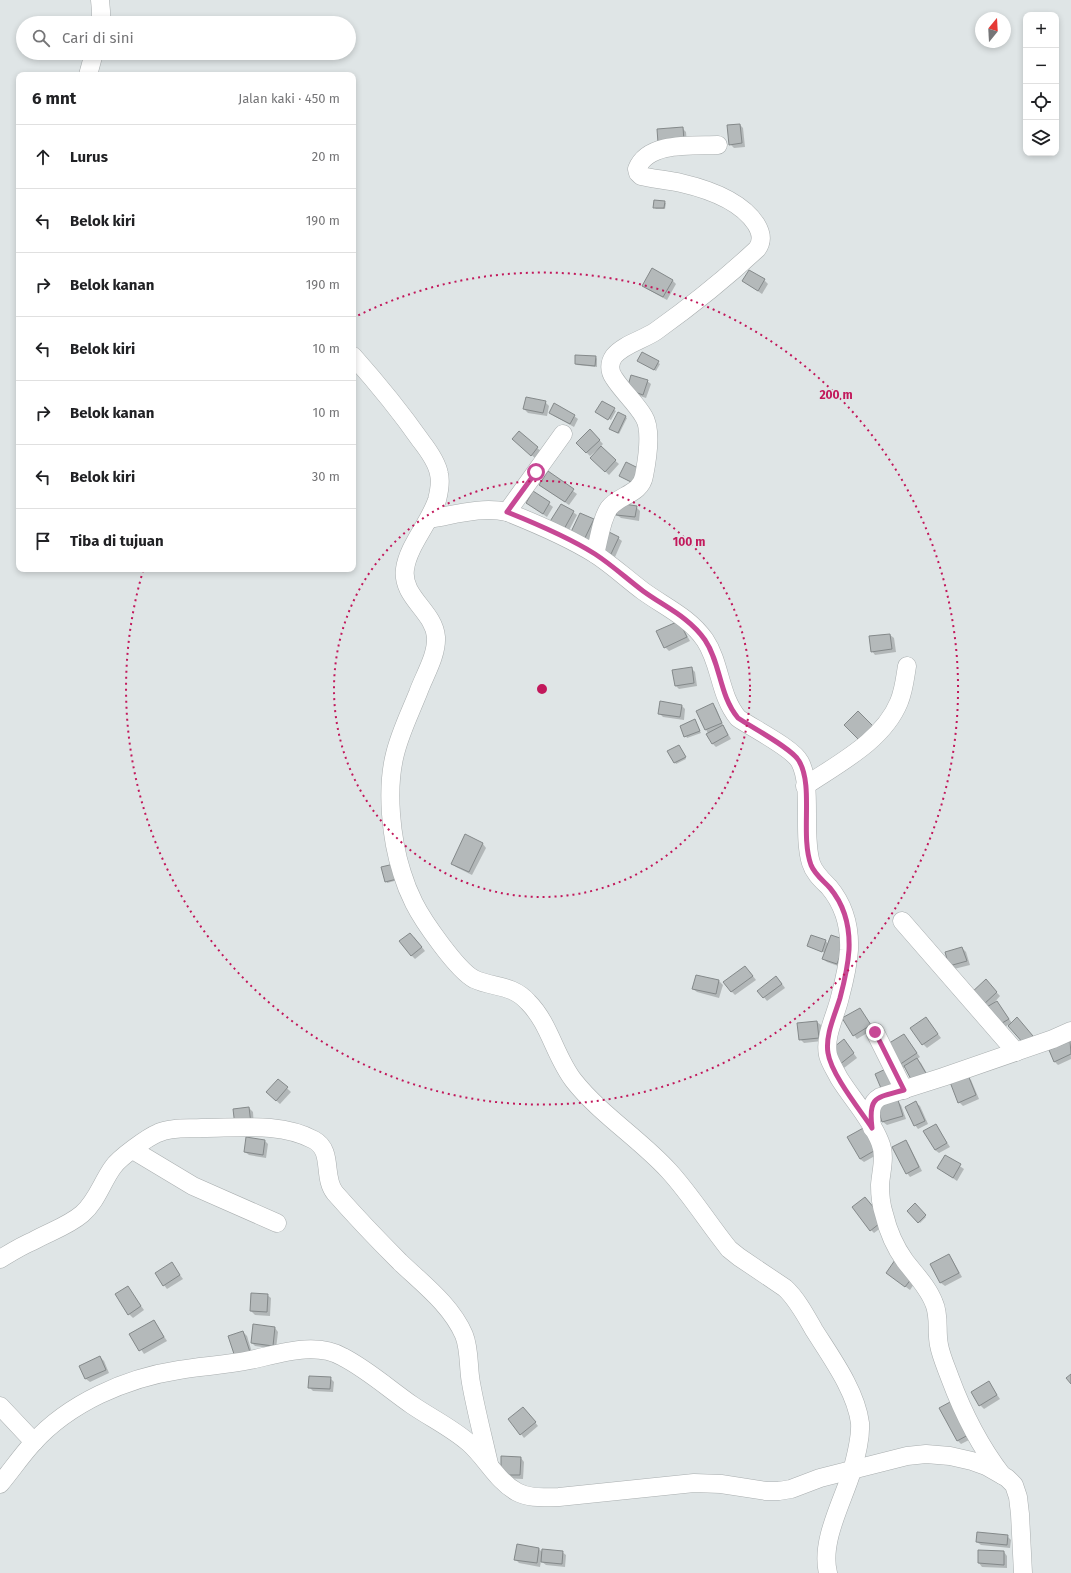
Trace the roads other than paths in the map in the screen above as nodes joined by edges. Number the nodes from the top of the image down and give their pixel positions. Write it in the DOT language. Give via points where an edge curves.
graph roads {
  1 [pos="100,0"];
  2 [pos="101,16"];
  3 [pos="92,60"];
  4 [pos="89,72"];
  5 [pos="718,145"];
  6 [pos="356,360"];
  7 [pos="563,434"];
  8 [pos="507,512"];
  9 [pos="429,519"];
  10 [pos="595,554"];
  11 [pos="907,666"];
  12 [pos="805,786"];
  13 [pos="902,921"];
  14 [pos="875,1032"];
  15 [pos="1071,1032"];
  16 [pos="1016,1052"];
  17 [pos="904,1090"];
  18 [pos="872,1128"];
  19 [pos="132,1150"];
  20 [pos="277,1223"];
  21 [pos="0,1260"];
  22 [pos="0,1406"];
  23 [pos="34,1442"];
  24 [pos="489,1465"];
  25 [pos="852,1470"];
  26 [pos="1002,1475"];
  27 [pos="0,1484"];
  28 [pos="828,1573"];
  29 [pos="1023,1573"];
  1 -- 2 [label="street"];
  3 -- 4 [label="street"];
  5 -- 10 [label="street" via="675,146 659,150 646,156 637,169 641,176 688,185 740,207 758,226 761,241 757,249 702,297 654,332 618,352 612,360 610,368 613,377 644,416 648,438 644,479 634,491 618,499 610,507"];
  6 -- 9 [label="street" via="412,428 437,466 440,476 438,496"];
  7 -- 8 [label="street"];
  8 -- 9 [label="street" via="483,510"];
  8 -- 10 [label="street"];
  9 -- 25 [label="street" via="407,561 405,581 431,621 436,634 435,644 399,740 392,777 393,834 401,871 415,905 462,970 479,981 514,990 529,1002 568,1072 580,1088 669,1171 729,1249 790,1292 836,1366 858,1411 860,1429"];
  10 -- 12 [label="street" via="696,629 711,650 726,699 733,712 796,757 802,767"];
  11 -- 12 [label="street" via="902,695 888,723 871,740"];
  12 -- 18 [label="street" via="807,844 811,865 834,893 845,913 849,937 846,970 829,1036 828,1055 842,1083"];
  13 -- 16 [label="street"];
  14 -- 17 [label="street"];
  15 -- 16 [label="street"];
  16 -- 17 [label="street"];
  17 -- 18 [label="street" via="876,1100 870,1110"];
  18 -- 26 [label="street" via="882,1149 880,1193 887,1224 898,1250 935,1304 939,1346 958,1400 980,1444"];
  19 -- 20 [label="street" via="193,1186"];
  19 -- 21 [label="street" via="113,1166 92,1203 81,1214"];
  19 -- 24 [label="street" via="158,1133 178,1129 270,1128 296,1133 318,1142 325,1153 332,1189 446,1306 459,1326 467,1345 474,1401"];
  22 -- 23 [label="street"];
  23 -- 24 [label="street" via="80,1405 109,1389 133,1380 282,1353 320,1350 342,1356 360,1367 469,1443"];
  23 -- 27 [label="street"];
  24 -- 25 [label="street" via="511,1488 524,1496 536,1498 694,1484 722,1484 779,1491"];
  25 -- 26 [label="street" via="907,1456 938,1454 972,1461"];
  25 -- 28 [label="street" via="827,1544"];
  26 -- 29 [label="street" via="1014,1485 1018,1497"];
}
